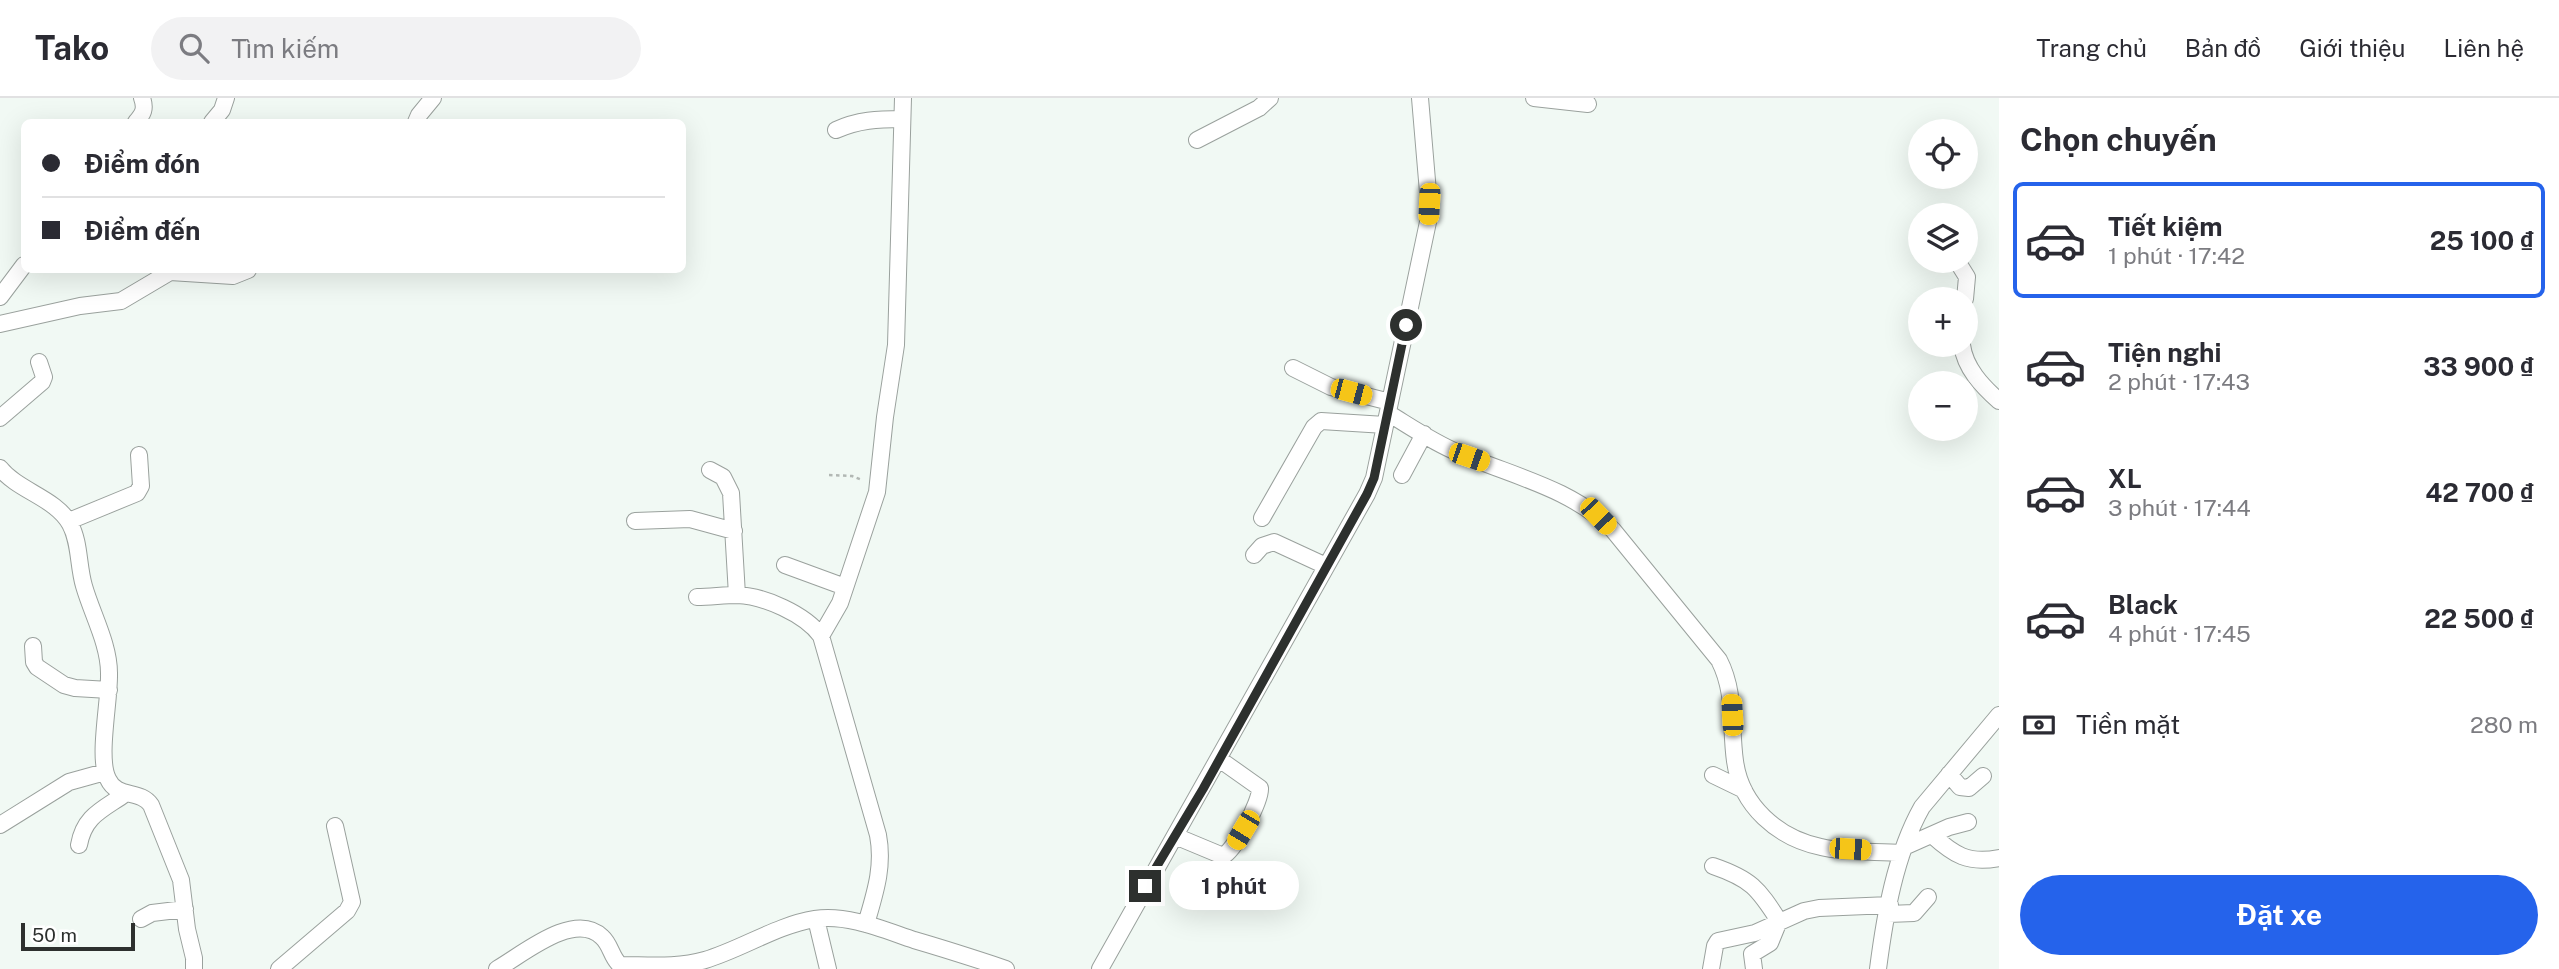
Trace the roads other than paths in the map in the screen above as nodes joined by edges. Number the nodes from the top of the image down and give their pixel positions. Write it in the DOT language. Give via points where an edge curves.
graph roads {
  1 [pos="142,98"];
  2 [pos="226,98"];
  3 [pos="433,98"];
  4 [pos="903,98"];
  5 [pos="1270,98"];
  6 [pos="1420,98"];
  7 [pos="1534,98"];
  8 [pos="1588,104"];
  9 [pos="139,119"];
  10 [pos="214,119"];
  11 [pos="418,119"];
  12 [pos="902,119"];
  13 [pos="836,130"];
  14 [pos="1197,140"];
  15 [pos="21,269"];
  16 [pos="163,273"];
  17 [pos="186,273"];
  18 [pos="240,273"];
  19 [pos="0,296"];
  20 [pos="0,324"];
  21 [pos="1965,357"];
  22 [pos="39,362"];
  23 [pos="1293,368"];
  24 [pos="1999,401"];
  25 [pos="1388,413"];
  26 [pos="0,418"];
  27 [pos="1424,434"];
  28 [pos="139,455"];
  29 [pos="0,468"];
  30 [pos="710,470"];
  31 [pos="1402,475"];
  32 [pos="1262,518"];
  33 [pos="69,521"];
  34 [pos="635,521"];
  35 [pos="734,531"];
  36 [pos="1254,555"];
  37 [pos="785,565"];
  38 [pos="1326,566"];
  39 [pos="845,587"];
  40 [pos="737,595"];
  41 [pos="697,597"];
  42 [pos="821,636"];
  43 [pos="33,646"];
  44 [pos="109,690"];
  45 [pos="1999,715"];
  46 [pos="1219,759"];
  47 [pos="105,772"];
  48 [pos="1713,775"];
  49 [pos="1949,775"];
  50 [pos="1983,776"];
  51 [pos="1744,790"];
  52 [pos="125,794"];
  53 [pos="1968,822"];
  54 [pos="0,825"];
  55 [pos="335,826"];
  56 [pos="1931,835"];
  57 [pos="1175,836"];
  58 [pos="79,845"];
  59 [pos="1903,850"];
  60 [pos="1999,858"];
  61 [pos="1713,866"];
  62 [pos="1928,897"];
  63 [pos="185,909"];
  64 [pos="1889,910"];
  65 [pos="141,919"];
  66 [pos="816,919"];
  67 [pos="1779,921"];
  68 [pos="866,924"];
  69 [pos="983,966"];
  70 [pos="687,967"];
  71 [pos="194,969"];
  72 [pos="279,969"];
  73 [pos="497,969"];
  74 [pos="828,969"];
  75 [pos="1006,969"];
  76 [pos="1100,969"];
  77 [pos="1711,969"];
  78 [pos="1754,969"];
  79 [pos="1878,969"];
  1 -- 9 [label="street" via="145,106"];
  2 -- 10 [label="street"];
  3 -- 11 [label="street"];
  4 -- 12 [label="street"];
  5 -- 14 [label="street"];
  6 -- 25 [label="street" via="1428,222"];
  7 -- 8 [label="street"];
  12 -- 13 [label="street" via="872,119"];
  12 -- 39 [label="street" via="896,345 878,487"];
  15 -- 19 [label="street"];
  16 -- 20 [label="street" via="121,301"];
  17 -- 18 [label="street"];
  21 -- 24 [label="street"];
  22 -- 26 [label="street" via="42,382"];
  23 -- 25 [label="street"];
  25 -- 27 [label="street"];
  25 -- 32 [label="street" via="1321,421 1314,426"];
  25 -- 38 [label="street" via="1374,478"];
  27 -- 31 [label="street"];
  27 -- 51 [label="street" via="1455,452 1581,503 1613,530 1727,675 1735,763"];
  28 -- 33 [label="street" via="141,486 137,493"];
  29 -- 33 [label="street"];
  30 -- 35 [label="street" via="729,484"];
  33 -- 44 [label="street" via="107,659"];
  34 -- 35 [label="street" via="690,519"];
  35 -- 40 [label="street"];
  36 -- 38 [label="street" via="1274,542"];
  37 -- 39 [label="street"];
  38 -- 46 [label="street"];
  39 -- 42 [label="street"];
  40 -- 41 [label="street"];
  40 -- 42 [label="street" via="791,611"];
  42 -- 68 [label="street" via="881,854 881,872"];
  43 -- 44 [label="street" via="37,667 64,685"];
  44 -- 47 [label="street"];
  45 -- 49 [label="street"];
  46 -- 57 [label="street"];
  46 -- 57 [label="street" via="1260,788 1261,795 1243,830 1223,856"];
  47 -- 52 [label="street" via="113,788"];
  47 -- 54 [label="street" via="69,782"];
  48 -- 51 [label="street"];
  49 -- 50 [label="street" via="1961,787 1969,788"];
  49 -- 59 [label="street" via="1922,807"];
  51 -- 59 [label="street" via="1757,811 1801,842 1824,848"];
  52 -- 58 [label="street" via="87,820"];
  52 -- 63 [label="street" via="140,796 151,804 181,880"];
  53 -- 56 [label="street"];
  55 -- 72 [label="street" via="352,902"];
  56 -- 59 [label="street"];
  56 -- 60 [label="street" via="1971,861"];
  57 -- 76 [label="street"];
  59 -- 64 [label="street"];
  61 -- 67 [label="street" via="1741,876 1761,892"];
  62 -- 64 [label="street" via="1914,913"];
  63 -- 65 [label="street"];
  63 -- 71 [label="street"];
  64 -- 67 [label="street" via="1819,908"];
  64 -- 79 [label="street"];
  66 -- 68 [label="street"];
  66 -- 70 [label="street"];
  66 -- 74 [label="street"];
  67 -- 77 [label="street" via="1755,933 1718,941"];
  67 -- 78 [label="street" via="1770,943 1752,954"];
  68 -- 69 [label="street"];
  69 -- 75 [label="street"];
  70 -- 73 [label="street" via="620,965 603,937 583,929 553,934"];
}
